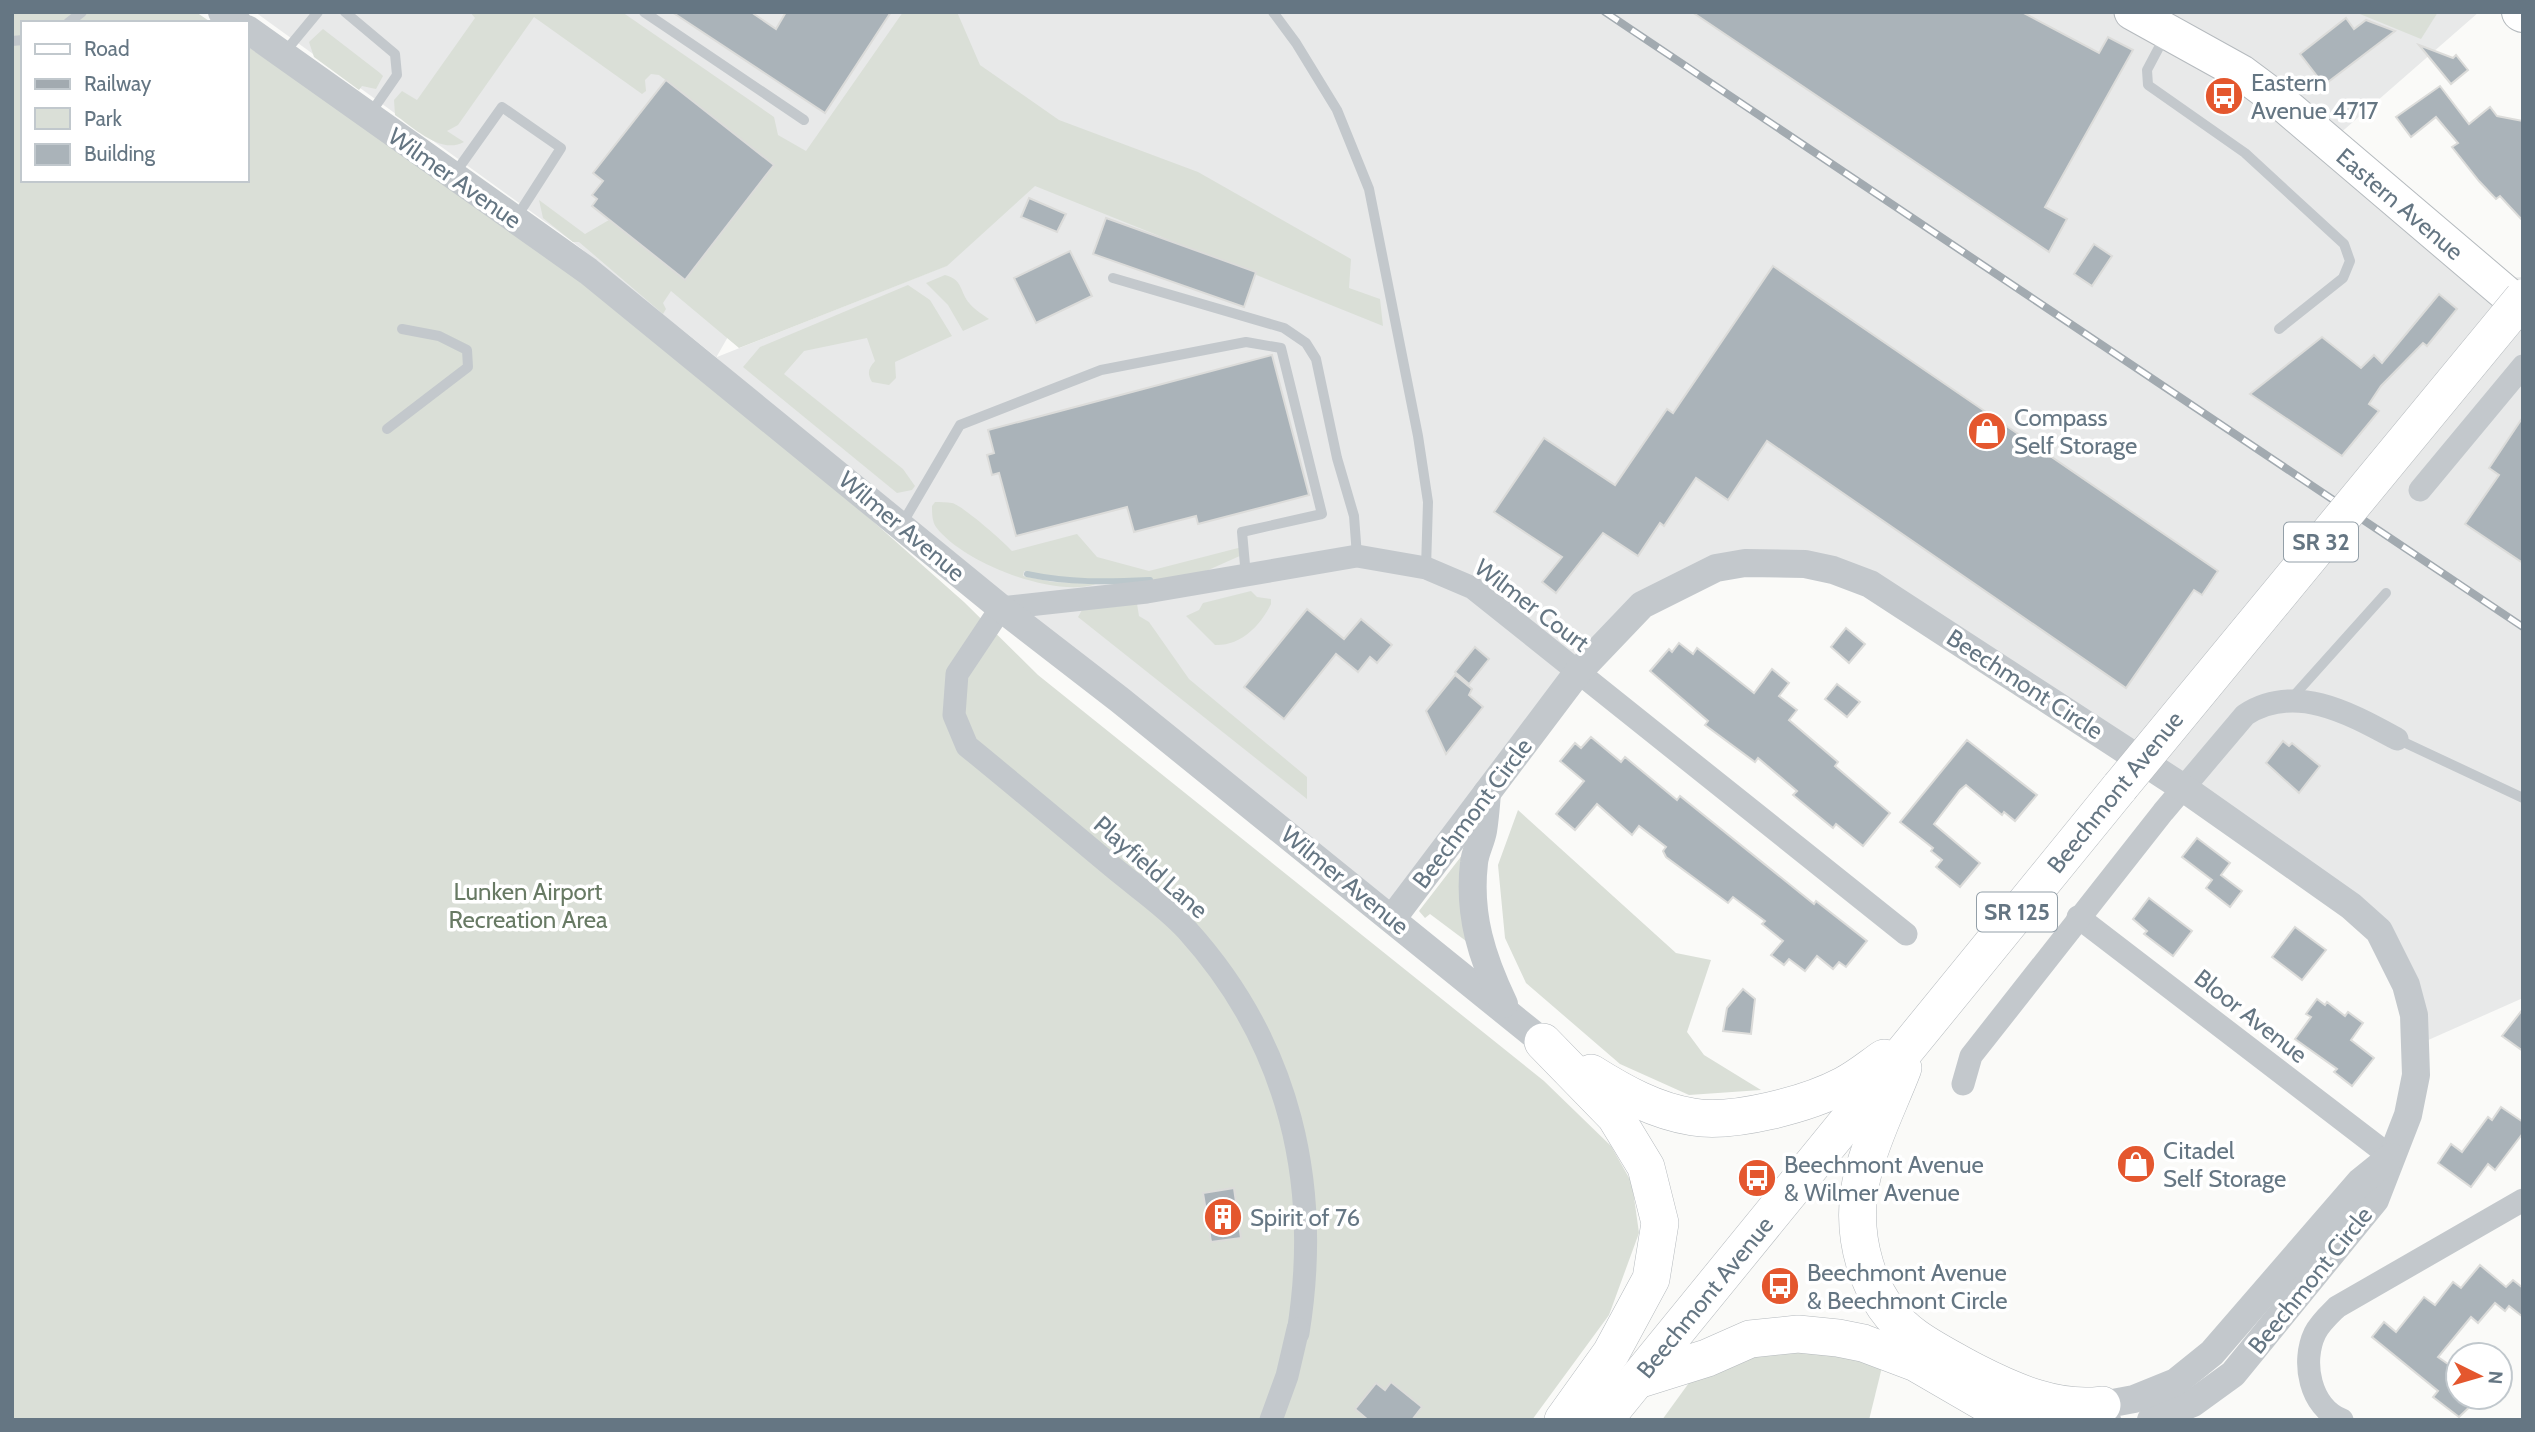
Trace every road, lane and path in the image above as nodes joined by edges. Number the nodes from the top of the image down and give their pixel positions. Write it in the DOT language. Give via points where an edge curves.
graph roads {
  1 [pos="318,12"];
  2 [pos="345,12"];
  3 [pos="644,12"];
  4 [pos="1273,12"];
  5 [pos="2132,12"];
  6 [pos="248,27"];
  7 [pos="2168,31"];
  8 [pos="282,55"];
  9 [pos="368,117"];
  10 [pos="804,120"];
  11 [pos="453,177"];
  12 [pos="515,220"];
  13 [pos="1113,278"];
  14 [pos="2523,298"];
  15 [pos="2523,308"];
  16 [pos="402,328"];
  17 [pos="2279,329"];
  18 [pos="2523,366"];
  19 [pos="387,429"];
  20 [pos="2420,490"];
  21 [pos="901,526"];
  22 [pos="1357,556"];
  23 [pos="1426,568"];
  24 [pos="1246,576"];
  25 [pos="2386,593"];
  26 [pos="1000,608"];
  27 [pos="1578,672"];
  28 [pos="2289,701"];
  29 [pos="2397,740"];
  30 [pos="2120,787"];
  31 [pos="2182,787"];
  32 [pos="1488,793"];
  33 [pos="2523,798"];
  34 [pos="2078,917"];
  35 [pos="1392,919"];
  36 [pos="1906,934"];
  37 [pos="1509,1013"];
  38 [pos="1915,1038"];
  39 [pos="1543,1042"];
  40 [pos="1963,1084"];
  41 [pos="2391,1157"];
  42 [pos="2523,1200"];
  43 [pos="2232,1374"];
  44 [pos="1637,1380"];
  45 [pos="2115,1411"];
  46 [pos="2014,1419"];
  47 [pos="1270,1420"];
  48 [pos="1563,1420"];
  49 [pos="1604,1420"];
  50 [pos="2151,1420"];
  51 [pos="2205,1420"];
  52 [pos="2342,1420"];
  1 -- 8 [label="lane"];
  2 -- 9 [label="lane" via="395,54 397,75"];
  3 -- 10 [label="lane"];
  4 -- 23 [label="lane" via="1337,110 1369,189 1428,502"];
  5 -- 7 [label="main road, Eastern Avenue"];
  6 -- 8 [label="street, Wilmer Avenue"];
  7 -- 15 [label="main road, Eastern Avenue" via="2242,73 2281,102"];
  7 -- 17 [label="lane" via="2147,70 2148,85 2245,153 2344,244 2350,261 2343,278"];
  8 -- 9 [label="street, Wilmer Avenue"];
  9 -- 11 [label="street, Wilmer Avenue"];
  11 -- 12 [label="street, Wilmer Avenue"];
  11 -- 12 [label="lane" via="502,107 561,148"];
  12 -- 21 [label="street, Wilmer Avenue" via="588,271"];
  13 -- 22 [label="lane" via="1272,324 1306,343 1316,359 1354,516"];
  14 -- 30 [label="highway, Beechmont Avenue / SR 32, bridge"];
  16 -- 19 [label="lane" via="439,336 467,350 468,367"];
  18 -- 20 [label="street"];
  21 -- 24 [label="lane" via="960,425 1101,370 1245,342 1280,348 1322,514 1241,532"];
  21 -- 26 [label="street, Wilmer Avenue"];
  22 -- 23 [label="street, Wilmer Court"];
  22 -- 24 [label="street, Wilmer Court"];
  23 -- 27 [label="street, Wilmer Court" via="1473,589"];
  24 -- 26 [label="street, Wilmer Court"];
  25 -- 28 [label="lane"];
  26 -- 35 [label="street, Wilmer Avenue"];
  26 -- 47 [label="street, Playfield Lane" via="957,674 954,715 967,746 1185,928 1246,1009 1287,1103 1298,1145 1307,1247 1298,1331"];
  27 -- 31 [label="street, Beechmont Circle" via="1642,605 1716,568 1745,563 1805,564 1879,589"];
  27 -- 32 [label="street, Beechmont Circle"];
  27 -- 36 [label="street, Wilmer Court"];
  28 -- 29 [label="street" via="2338,710"];
  28 -- 31 [label="street" via="2260,705 2245,715"];
  29 -- 33 [label="lane"];
  30 -- 38 [label="highway, Beechmont Avenue / SR 125"];
  31 -- 34 [label="street"];
  31 -- 41 [label="street, Beechmont Circle" via="2351,906 2379,931 2395,957 2414,1015 2417,1045 2408,1115"];
  32 -- 35 [label="street, Beechmont Circle"];
  32 -- 37 [label="street" via="1474,860 1476,933 1485,964"];
  34 -- 40 [label="street" via="1971,1056"];
  34 -- 41 [label="street, Bloor Avenue"];
  35 -- 37 [label="street, Wilmer Avenue"];
  37 -- 39 [label="street, Wilmer Avenue"];
  38 -- 39 [label="highway" via="1844,1085 1787,1107 1696,1118 1626,1096"];
  38 -- 44 [label="highway, Beechmont Avenue / SR 125"];
  38 -- 45 [label="highway" via="1863,1173 1857,1213 1867,1271 1882,1304 1913,1336 2006,1388 2070,1406"];
  39 -- 48 [label="highway" via="1615,1116 1646,1167 1660,1223 1650,1279 1611,1353"];
  41 -- 43 [label="street, Beechmont Circle" via="2375,1200"];
  41 -- 45 [label="street" via="2360,1182 2213,1353 2176,1382"];
  42 -- 52 [label="street" via="2337,1307 2322,1322 2308,1353 2310,1380 2318,1399"];
  43 -- 50 [label="street, Beechmont Circle" via="2193,1403"];
  43 -- 51 [label="street"];
  44 -- 46 [label="highway" via="1750,1339 1798,1334 1838,1338 1916,1363"];
  44 -- 49 [label="highway, Beechmont Avenue / SR 125"];
}
